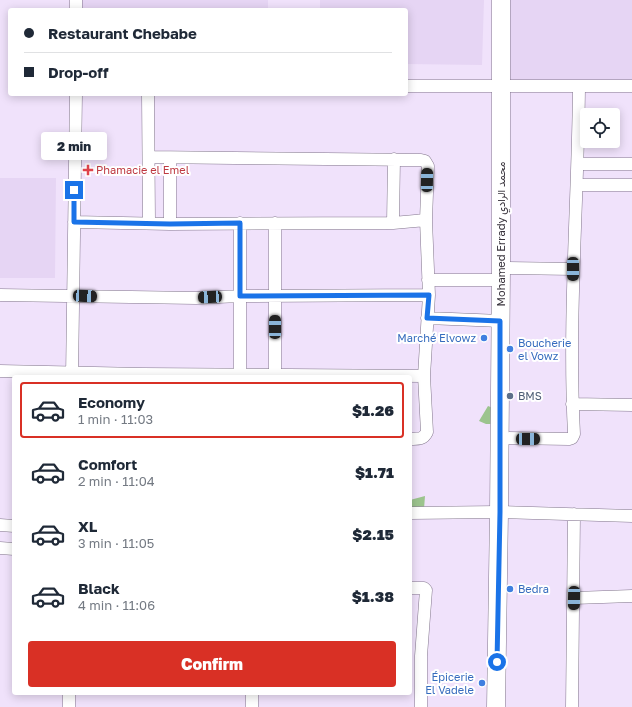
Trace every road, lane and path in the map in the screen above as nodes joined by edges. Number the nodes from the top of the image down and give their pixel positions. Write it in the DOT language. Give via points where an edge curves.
graph roads {
  1 [pos="501,0"];
  2 [pos="408,86"];
  3 [pos="500,86"];
  4 [pos="632,86"];
  5 [pos="579,87"];
  6 [pos="76,96"];
  7 [pos="148,96"];
  8 [pos="149,157"];
  9 [pos="170,158"];
  10 [pos="394,160"];
  11 [pos="578,164"];
  12 [pos="632,164"];
  13 [pos="577,185"];
  14 [pos="632,185"];
  15 [pos="426,220"];
  16 [pos="74,222"];
  17 [pos="149,222"];
  18 [pos="240,223"];
  19 [pos="275,223"];
  20 [pos="393,223"];
  21 [pos="170,224"];
  22 [pos="573,269"];
  23 [pos="501,274"];
  24 [pos="428,280"];
  25 [pos="0,295"];
  26 [pos="73,295"];
  27 [pos="429,295"];
  28 [pos="240,296"];
  29 [pos="275,296"];
  30 [pos="427,318"];
  31 [pos="500,321"];
  32 [pos="0,371"];
  33 [pos="240,374"];
  34 [pos="275,374"];
  35 [pos="72,375"];
  36 [pos="142,375"];
  37 [pos="174,375"];
  38 [pos="332,375"];
  39 [pos="412,376"];
  40 [pos="424,376"];
  41 [pos="572,404"];
  42 [pos="632,405"];
  43 [pos="500,438"];
  44 [pos="412,439"];
  45 [pos="500,512"];
  46 [pos="412,513"];
  47 [pos="574,514"];
  48 [pos="632,516"];
  49 [pos="0,525"];
  50 [pos="12,526"];
  51 [pos="0,548"];
  52 [pos="12,548"];
  53 [pos="412,588"];
  54 [pos="632,596"];
  55 [pos="574,598"];
  56 [pos="416,656"];
  57 [pos="69,695"];
  58 [pos="252,695"];
  59 [pos="69,707"];
  60 [pos="252,707"];
  61 [pos="420,707"];
  62 [pos="496,707"];
  63 [pos="569,707"];
  1 -- 3 [label="street, Mohamed Errady محمد الرادي"];
  2 -- 3 [label="street"];
  3 -- 5 [label="street"];
  3 -- 23 [label="street, Mohamed Errady محمد الرادي"];
  4 -- 5 [label="street"];
  5 -- 11 [label="street"];
  6 -- 16 [label="street"];
  7 -- 8 [label="street"];
  8 -- 9 [label="street"];
  8 -- 17 [label="street"];
  9 -- 10 [label="street"];
  9 -- 21 [label="street"];
  10 -- 15 [label="street" via="421,160 428,166"];
  10 -- 20 [label="street"];
  11 -- 12 [label="street"];
  11 -- 13 [label="street"];
  13 -- 14 [label="street"];
  13 -- 22 [label="street"];
  15 -- 20 [label="street"];
  15 -- 24 [label="street"];
  16 -- 17 [label="street"];
  16 -- 26 [label="street"];
  17 -- 21 [label="street"];
  18 -- 19 [label="street"];
  18 -- 21 [label="street"];
  18 -- 28 [label="street"];
  19 -- 20 [label="street"];
  19 -- 29 [label="street"];
  22 -- 23 [label="street"];
  22 -- 41 [label="street"];
  23 -- 24 [label="street"];
  23 -- 31 [label="street, Mohamed Errady محمد الرادي"];
  24 -- 27 [label="street"];
  25 -- 26 [label="street"];
  26 -- 28 [label="street" via="196,298"];
  26 -- 35 [label="street"];
  27 -- 29 [label="street"];
  27 -- 30 [label="street"];
  28 -- 29 [label="street"];
  28 -- 33 [label="street"];
  29 -- 34 [label="street"];
  30 -- 31 [label="street"];
  30 -- 40 [label="street"];
  31 -- 43 [label="street, Mohamed Errady محمد الرادي"];
  32 -- 35 [label="street"];
  33 -- 34 [label="street"];
  33 -- 37 [label="street"];
  34 -- 38 [label="street"];
  35 -- 36 [label="street"];
  36 -- 37 [label="street"];
  39 -- 40 [label="street"];
  40 -- 44 [label="street" via="427,432 425,437"];
  41 -- 42 [label="street"];
  41 -- 43 [label="street" via="572,438"];
  43 -- 45 [label="street, Mohamed Errady محمد الرادي"];
  45 -- 46 [label="street"];
  45 -- 47 [label="street"];
  45 -- 62 [label="street, Mohamed Errady محمد الرادي"];
  47 -- 48 [label="street"];
  47 -- 55 [label="street"];
  49 -- 50 [label="street"];
  51 -- 52 [label="street"];
  53 -- 56 [label="street" via="426,590"];
  54 -- 55 [label="street"];
  55 -- 63 [label="street"];
  56 -- 61 [label="street"];
  57 -- 59 [label="street"];
  58 -- 60 [label="street"];
}
